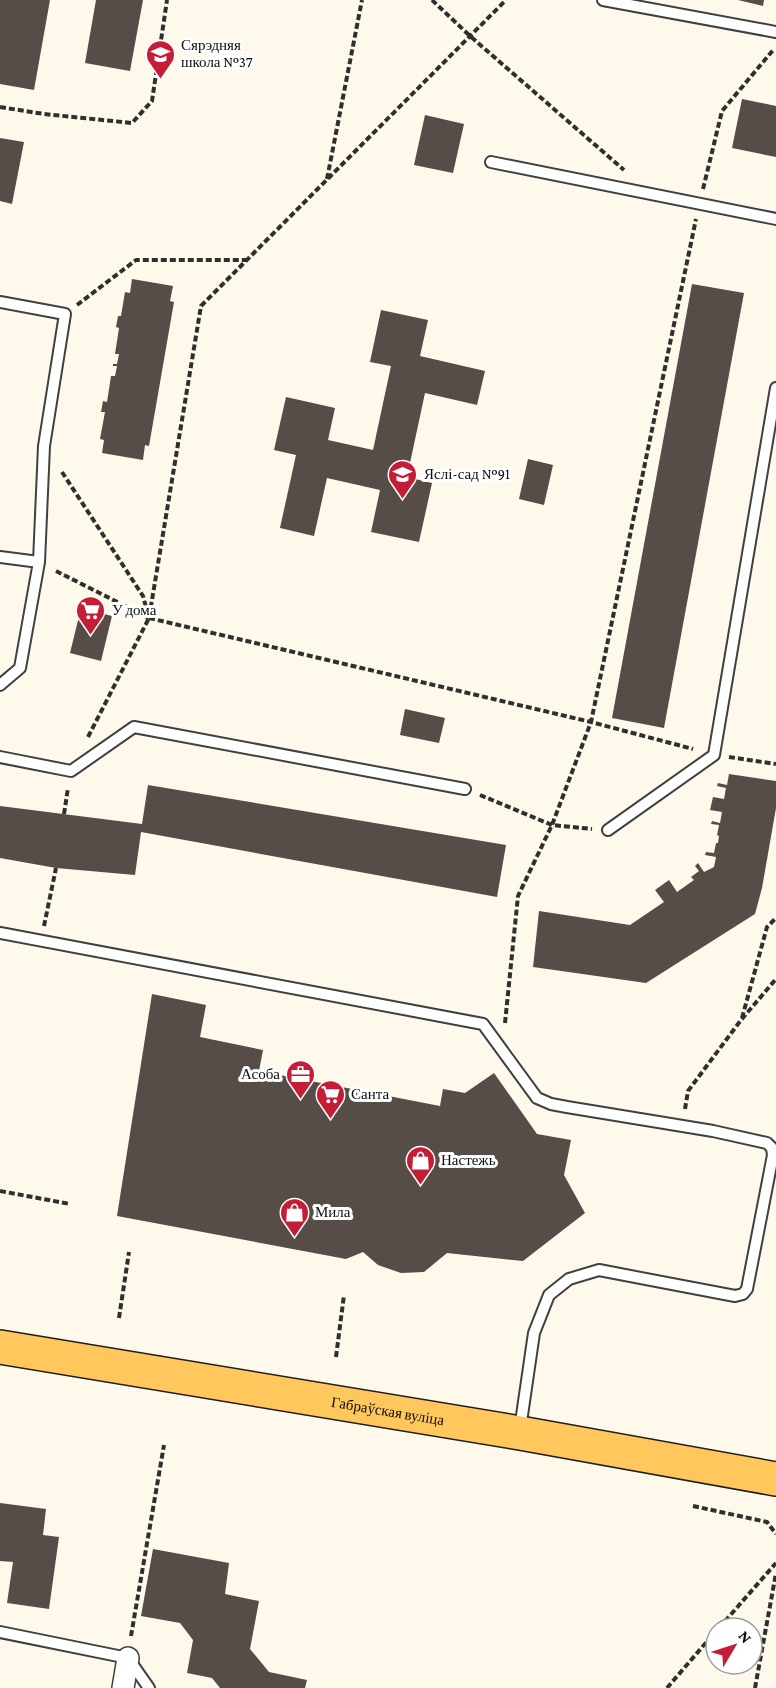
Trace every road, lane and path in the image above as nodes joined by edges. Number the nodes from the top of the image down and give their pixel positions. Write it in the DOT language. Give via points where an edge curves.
graph roads {
  1 [pos="166,0"];
  2 [pos="362,0"];
  3 [pos="432,0"];
  4 [pos="506,0"];
  5 [pos="603,0"];
  6 [pos="776,32"];
  7 [pos="470,36"];
  8 [pos="776,46"];
  9 [pos="0,107"];
  10 [pos="491,162"];
  11 [pos="327,180"];
  12 [pos="652,194"];
  13 [pos="699,204"];
  14 [pos="776,219"];
  15 [pos="248,260"];
  16 [pos="0,302"];
  17 [pos="65,314"];
  18 [pos="776,388"];
  19 [pos="45,446"];
  20 [pos="0,557"];
  21 [pos="39,562"];
  22 [pos="149,618"];
  23 [pos="0,685"];
  24 [pos="591,722"];
  25 [pos="714,755"];
  26 [pos="0,757"];
  27 [pos="776,764"];
  28 [pos="70,771"];
  29 [pos="465,789"];
  30 [pos="64,814"];
  31 [pos="552,825"];
  32 [pos="608,830"];
  33 [pos="56,868"];
  34 [pos="776,918"];
  35 [pos="0,933"];
  36 [pos="41,940"];
  37 [pos="776,979"];
  38 [pos="741,1020"];
  39 [pos="505,1023"];
  40 [pos="684,1126"];
  41 [pos="0,1191"];
  42 [pos="70,1204"];
  43 [pos="129,1252"];
  44 [pos="344,1295"];
  45 [pos="119,1318"];
  46 [pos="0,1347"];
  47 [pos="336,1357"];
  48 [pos="520,1433"];
  49 [pos="164,1445"];
  50 [pos="776,1479"];
  51 [pos="693,1506"];
  52 [pos="776,1534"];
  53 [pos="776,1563"];
  54 [pos="776,1573"];
  55 [pos="730,1616"];
  56 [pos="0,1632"];
  57 [pos="704,1645"];
  58 [pos="128,1658"];
  59 [pos="123,1688"];
  60 [pos="149,1688"];
  61 [pos="666,1688"];
  62 [pos="755,1688"];
  1 -- 9 [label="path" via="152,100 132,123"];
  2 -- 11 [label="path"];
  3 -- 7 [label="path"];
  4 -- 7 [label="path"];
  5 -- 6 [label="lane"];
  7 -- 11 [label="path"];
  7 -- 12 [label="path"];
  8 -- 13 [label="path" via="722,111"];
  10 -- 12 [label="lane"];
  11 -- 15 [label="path"];
  12 -- 13 [label="lane"];
  13 -- 14 [label="lane"];
  13 -- 24 [label="path"];
  15 -- 17 [label="path" via="136,260"];
  15 -- 22 [label="path" via="201,306"];
  16 -- 17 [label="lane"];
  17 -- 19 [label="lane"];
  18 -- 25 [label="lane"];
  19 -- 21 [label="lane"];
  19 -- 22 [label="path" via="143,596"];
  20 -- 21 [label="lane"];
  21 -- 22 [label="path"];
  21 -- 23 [label="lane" via="20,668"];
  22 -- 24 [label="path"];
  22 -- 28 [label="path"];
  24 -- 25 [label="path"];
  24 -- 31 [label="path"];
  25 -- 27 [label="path"];
  25 -- 32 [label="lane"];
  26 -- 28 [label="lane"];
  28 -- 29 [label="lane" via="134,727"];
  28 -- 30 [label="path"];
  29 -- 31 [label="path"];
  31 -- 32 [label="path"];
  31 -- 39 [label="path" via="518,896"];
  33 -- 36 [label="path"];
  34 -- 38 [label="path" via="767,927"];
  35 -- 36 [label="lane"];
  36 -- 40 [label="lane" via="483,1024 537,1098 551,1104"];
  37 -- 38 [label="path"];
  38 -- 40 [label="path" via="687,1091"];
  40 -- 48 [label="lane" via="767,1143 772,1148 747,1289 735,1296 599,1270 569,1279 549,1295 534,1333"];
  41 -- 42 [label="path"];
  43 -- 45 [label="path"];
  44 -- 47 [label="path"];
  46 -- 48 [label="main road, Габраўская вуліца"];
  48 -- 50 [label="main road, Габраўская вуліца"];
  49 -- 58 [label="path"];
  51 -- 52 [label="path" via="767,1522"];
  53 -- 55 [label="path"];
  54 -- 62 [label="path"];
  56 -- 58 [label="lane"];
  57 -- 61 [label="path"];
  58 -- 59 [label="street"];
  58 -- 60 [label="lane"];
}
